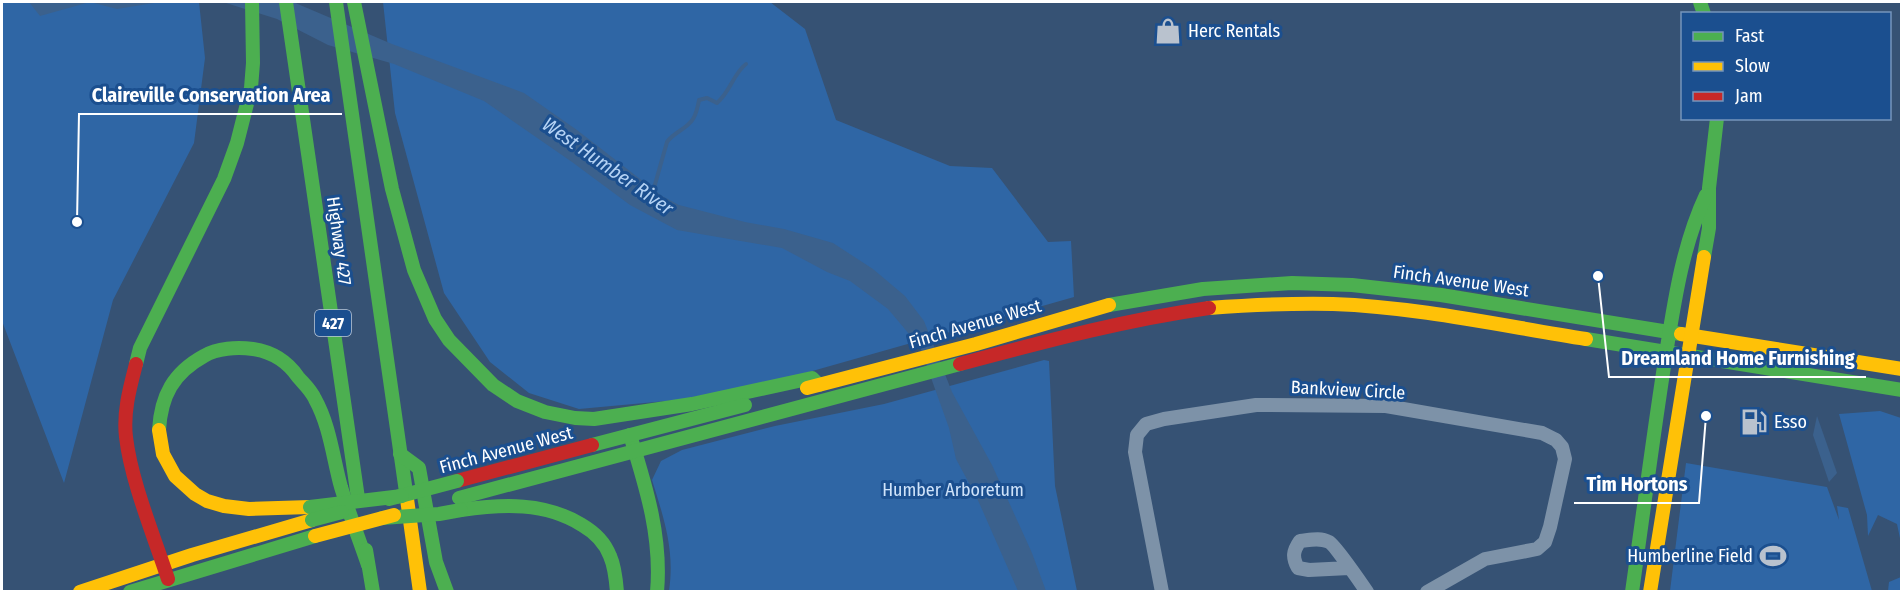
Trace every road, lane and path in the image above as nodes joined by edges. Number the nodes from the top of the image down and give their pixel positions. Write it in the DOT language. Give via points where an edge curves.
graph roads {
  1 [pos="252,2"];
  2 [pos="286,2"];
  3 [pos="336,2"];
  4 [pos="354,2"];
  5 [pos="1717,120"];
  6 [pos="1709,188"];
  7 [pos="1670,332"];
  8 [pos="1691,335"];
  9 [pos="1666,352"];
  10 [pos="1688,355"];
  11 [pos="1902,369"];
  12 [pos="819,385"];
  13 [pos="1902,390"];
  14 [pos="630,435"];
  15 [pos="635,451"];
  16 [pos="400,454"];
  17 [pos="460,504"];
  18 [pos="311,514"];
  19 [pos="163,564"];
  20 [pos="368,565"];
  21 [pos="1349,568"];
  22 [pos="168,579"];
  23 [pos="80,591"];
  24 [pos="130,591"];
  25 [pos="373,591"];
  26 [pos="420,591"];
  27 [pos="447,591"];
  28 [pos="616,591"];
  29 [pos="657,591"];
  30 [pos="1162,591"];
  31 [pos="1367,591"];
  32 [pos="1427,591"];
  33 [pos="1632,591"];
  34 [pos="1650,591"];
  1 -- 19 [label="main road" via="253,63 245,115 224,179 140,348 127,397 126,436"];
  2 -- 20 [label="main road, Highway 427 / 427"];
  3 -- 16 [label="main road, Highway 427"];
  4 -- 12 [label="main road" via="403,232 418,280 448,339 486,381 513,400 546,413 577,419 689,405 812,378"];
  5 -- 6 [label="main road"];
  6 -- 7 [label="main road" via="1694,222"];
  6 -- 8 [label="main road" via="1709,228"];
  7 -- 8 [label="main road, Finch Avenue West"];
  7 -- 9 [label="main road"];
  7 -- 12 [label="main road, Finch Avenue West" via="1352,285 1222,287 1088,311"];
  8 -- 10 [label="main road"];
  8 -- 11 [label="main road, Finch Avenue West"];
  9 -- 10 [label="main road, Finch Avenue West"];
  9 -- 15 [label="main road, Finch Avenue West" via="1406,310 1335,304 1232,305 1092,329"];
  9 -- 33 [label="main road"];
  10 -- 13 [label="main road, Finch Avenue West"];
  10 -- 34 [label="main road"];
  12 -- 14 [label="main road, Finch Avenue West"];
  14 -- 15 [label="main road"];
  14 -- 18 [label="main road, Finch Avenue West, bridge" via="402,496"];
  15 -- 17 [label="main road, Finch Avenue West"];
  15 -- 29 [label="main road" via="657,537"];
  16 -- 26 [label="main road, Highway 427"];
  16 -- 27 [label="main road" via="419,468 436,562"];
  17 -- 22 [label="main road, bridge" via="438,514 382,518"];
  17 -- 28 [label="main road" via="541,507 563,514 593,531 610,555"];
  18 -- 19 [label="main road"];
  18 -- 20 [label="main road" via="249,511 209,502 185,488 170,470 159,438 161,410 168,389 194,361 228,347 266,352 289,364 315,398"];
  19 -- 22 [label="main road"];
  19 -- 23 [label="main road"];
  20 -- 25 [label="main road, Highway 427 / 427"];
  21 -- 31 [label="street"];
  22 -- 24 [label="main road"];
  30 -- 32 [label="street, Bankview Circle" via="1134,452 1137,435 1146,424 1256,405 1386,406 1542,433 1556,440 1565,459 1545,542 1537,549 1485,560"];
}
